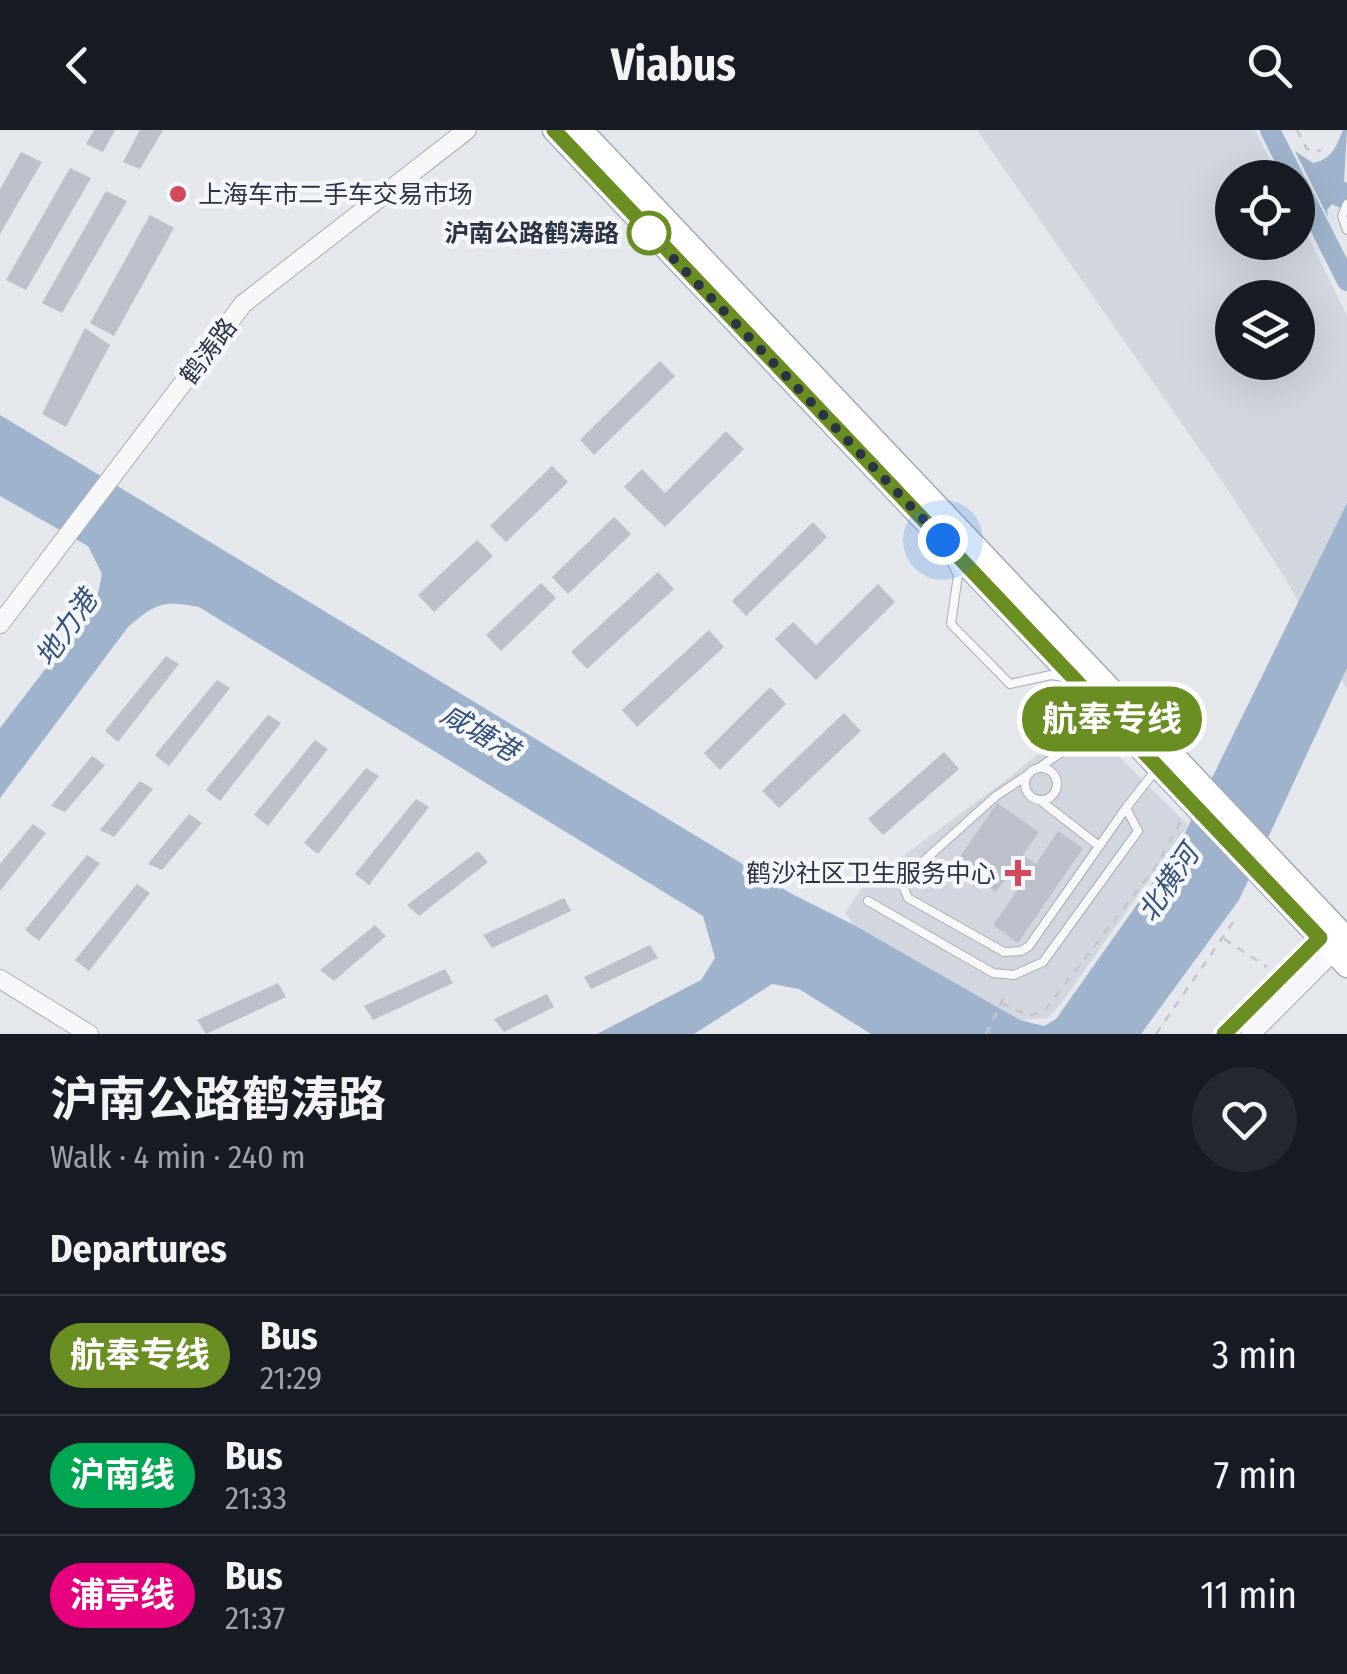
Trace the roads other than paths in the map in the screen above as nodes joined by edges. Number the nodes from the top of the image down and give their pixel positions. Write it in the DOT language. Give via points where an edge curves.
graph roads {
  1 [pos="467,130"];
  2 [pos="554,130"];
  3 [pos="581,130"];
  4 [pos="1345,208"];
  5 [pos="1347,230"];
  6 [pos="943,540"];
  7 [pos="2,621"];
  8 [pos="1074,679"];
  9 [pos="1103,710"];
  10 [pos="1038,768"];
  11 [pos="1158,768"];
  12 [pos="1028,774"];
  13 [pos="1195,792"];
  14 [pos="1040,801"];
  15 [pos="1126,808"];
  16 [pos="1100,846"];
  17 [pos="868,901"];
  18 [pos="1338,943"];
  19 [pos="0,980"];
  20 [pos="89,1034"];
  21 [pos="1224,1034"];
  22 [pos="1252,1034"];
  1 -- 7 [label="street, 鹤涛路" via="243,304"];
  2 -- 6 [label="main road"];
  3 -- 13 [label="main road"];
  4 -- 5 [label="lane"];
  6 -- 8 [label="main road"];
  6 -- 8 [label="lane" via="958,576 951,624 1010,684 1051,675"];
  8 -- 9 [label="main road"];
  9 -- 10 [label="lane"];
  9 -- 11 [label="main road"];
  10 -- 12 [label="lane"];
  10 -- 14 [label="lane" via="1049,770 1057,784"];
  11 -- 13 [label="main road"];
  11 -- 15 [label="lane"];
  12 -- 14 [label="lane" via="1025,789"];
  12 -- 16 [label="lane" via="908,875 905,895 997,950 1022,951"];
  13 -- 18 [label="main road"];
  14 -- 16 [label="lane"];
  15 -- 16 [label="lane"];
  15 -- 17 [label="lane" via="1138,831 1050,954 1014,976 993,973"];
  18 -- 21 [label="street" via="1281,976"];
  18 -- 22 [label="street"];
  19 -- 20 [label="street"];
}
